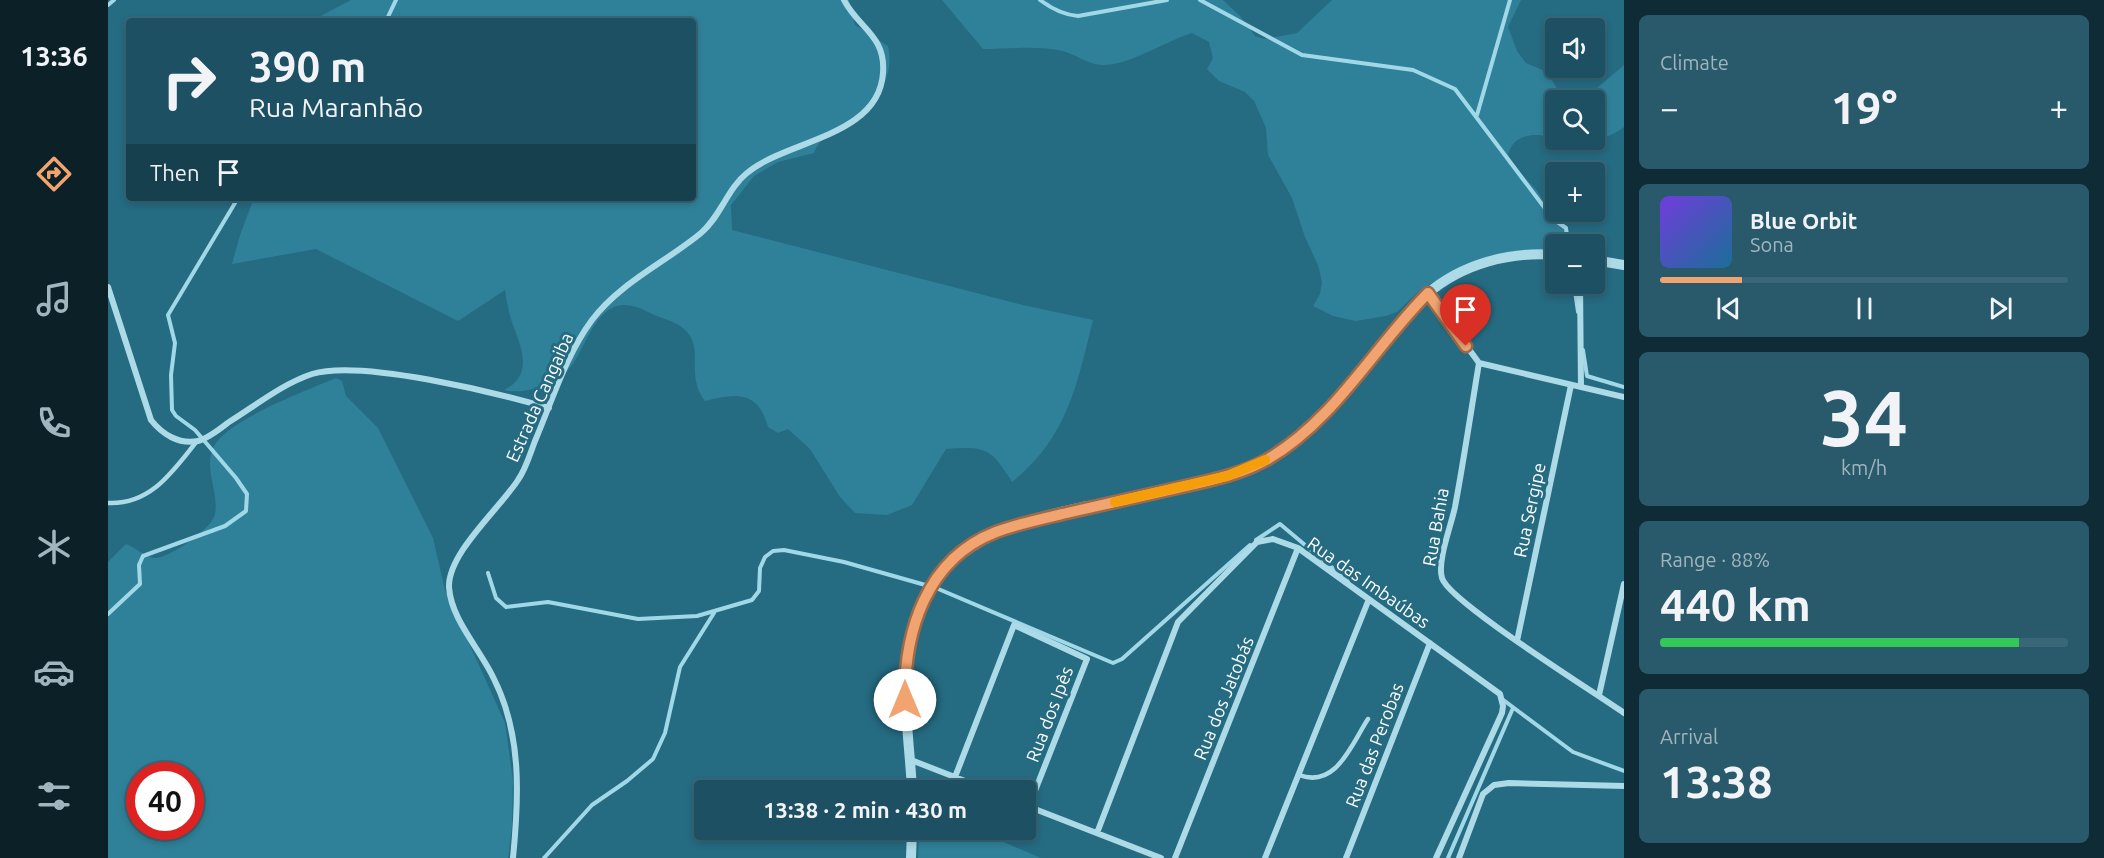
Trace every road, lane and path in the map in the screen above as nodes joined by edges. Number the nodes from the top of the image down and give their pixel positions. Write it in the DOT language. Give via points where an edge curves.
graph roads {
  1 [pos="844,0"];
  2 [pos="1545,255"];
  3 [pos="1605,262"];
  4 [pos="1624,265"];
  5 [pos="108,286"];
  6 [pos="1428,293"];
  7 [pos="1580,294"];
  8 [pos="1479,363"];
  9 [pos="1571,385"];
  10 [pos="1581,387"];
  11 [pos="1624,397"];
  12 [pos="549,408"];
  13 [pos="197,441"];
  14 [pos="108,503"];
  15 [pos="1298,548"];
  16 [pos="1624,584"];
  17 [pos="1369,599"];
  18 [pos="1517,641"];
  19 [pos="1430,643"];
  20 [pos="1599,695"];
  21 [pos="1624,713"];
  22 [pos="1368,719"];
  23 [pos="911,760"];
  24 [pos="1299,775"];
  25 [pos="955,777"];
  26 [pos="912,780"];
  27 [pos="963,780"];
  28 [pos="1036,784"];
  29 [pos="1624,786"];
  30 [pos="1036,809"];
  31 [pos="1097,833"];
  32 [pos="912,840"];
  33 [pos="513,858"];
  34 [pos="911,858"];
  35 [pos="1161,858"];
  36 [pos="1175,858"];
  37 [pos="1265,858"];
  38 [pos="1346,858"];
  39 [pos="1436,858"];
  40 [pos="1458,858"];
  1 -- 12 [label="street, Estrada Cangaiba" via="881,50 882,81 873,101 841,129 748,172 702,232 607,303 577,343"];
  2 -- 6 [label="street" via="1514,256 1482,263"];
  3 -- 4 [label="street"];
  5 -- 13 [label="street" via="151,420 174,439"];
  6 -- 8 [label="street"];
  6 -- 23 [label="street" via="1345,390 1300,436 1266,460 1227,476 995,532 961,553 937,577 924,599 907,649 905,700"];
  7 -- 10 [label="street"];
  8 -- 9 [label="street"];
  8 -- 18 [label="street, Rua Bahia" via="1442,578 1451,592"];
  9 -- 10 [label="street"];
  9 -- 18 [label="street, Rua Sergipe"];
  10 -- 11 [label="street"];
  12 -- 13 [label="street" via="461,386 332,370 289,385"];
  12 -- 33 [label="street, Estrada Cangaiba" via="520,479 463,552 449,586 459,616 494,678 509,722 518,794"];
  13 -- 14 [label="lane" via="170,477 153,490 137,499"];
  15 -- 17 [label="street, Rua das Imbaúbas"];
  15 -- 31 [label="street, Rua das Imbaúbas" via="1274,539 1257,542 1178,622"];
  15 -- 36 [label="street, Rua dos Jatobás"];
  16 -- 20 [label="street"];
  17 -- 19 [label="street, Rua das Imbaúbas"];
  17 -- 24 [label="street"];
  18 -- 20 [label="street, Rua Bahia"];
  19 -- 38 [label="street, Rua das Perobas"];
  19 -- 39 [label="street, Rua das Imbaúbas" via="1496,689 1503,706"];
  20 -- 21 [label="street, Rua Bahia"];
  22 -- 24 [label="lane" via="1333,773 1322,778"];
  23 -- 25 [label="street"];
  23 -- 26 [label="street"];
  24 -- 37 [label="street"];
  25 -- 27 [label="street"];
  25 -- 28 [label="street, Rua dos Ipês" via="1014,625 1087,659"];
  29 -- 40 [label="street" via="1494,785 1483,794"];
  30 -- 31 [label="street"];
  31 -- 35 [label="street"];
  32 -- 34 [label="street"];
}
